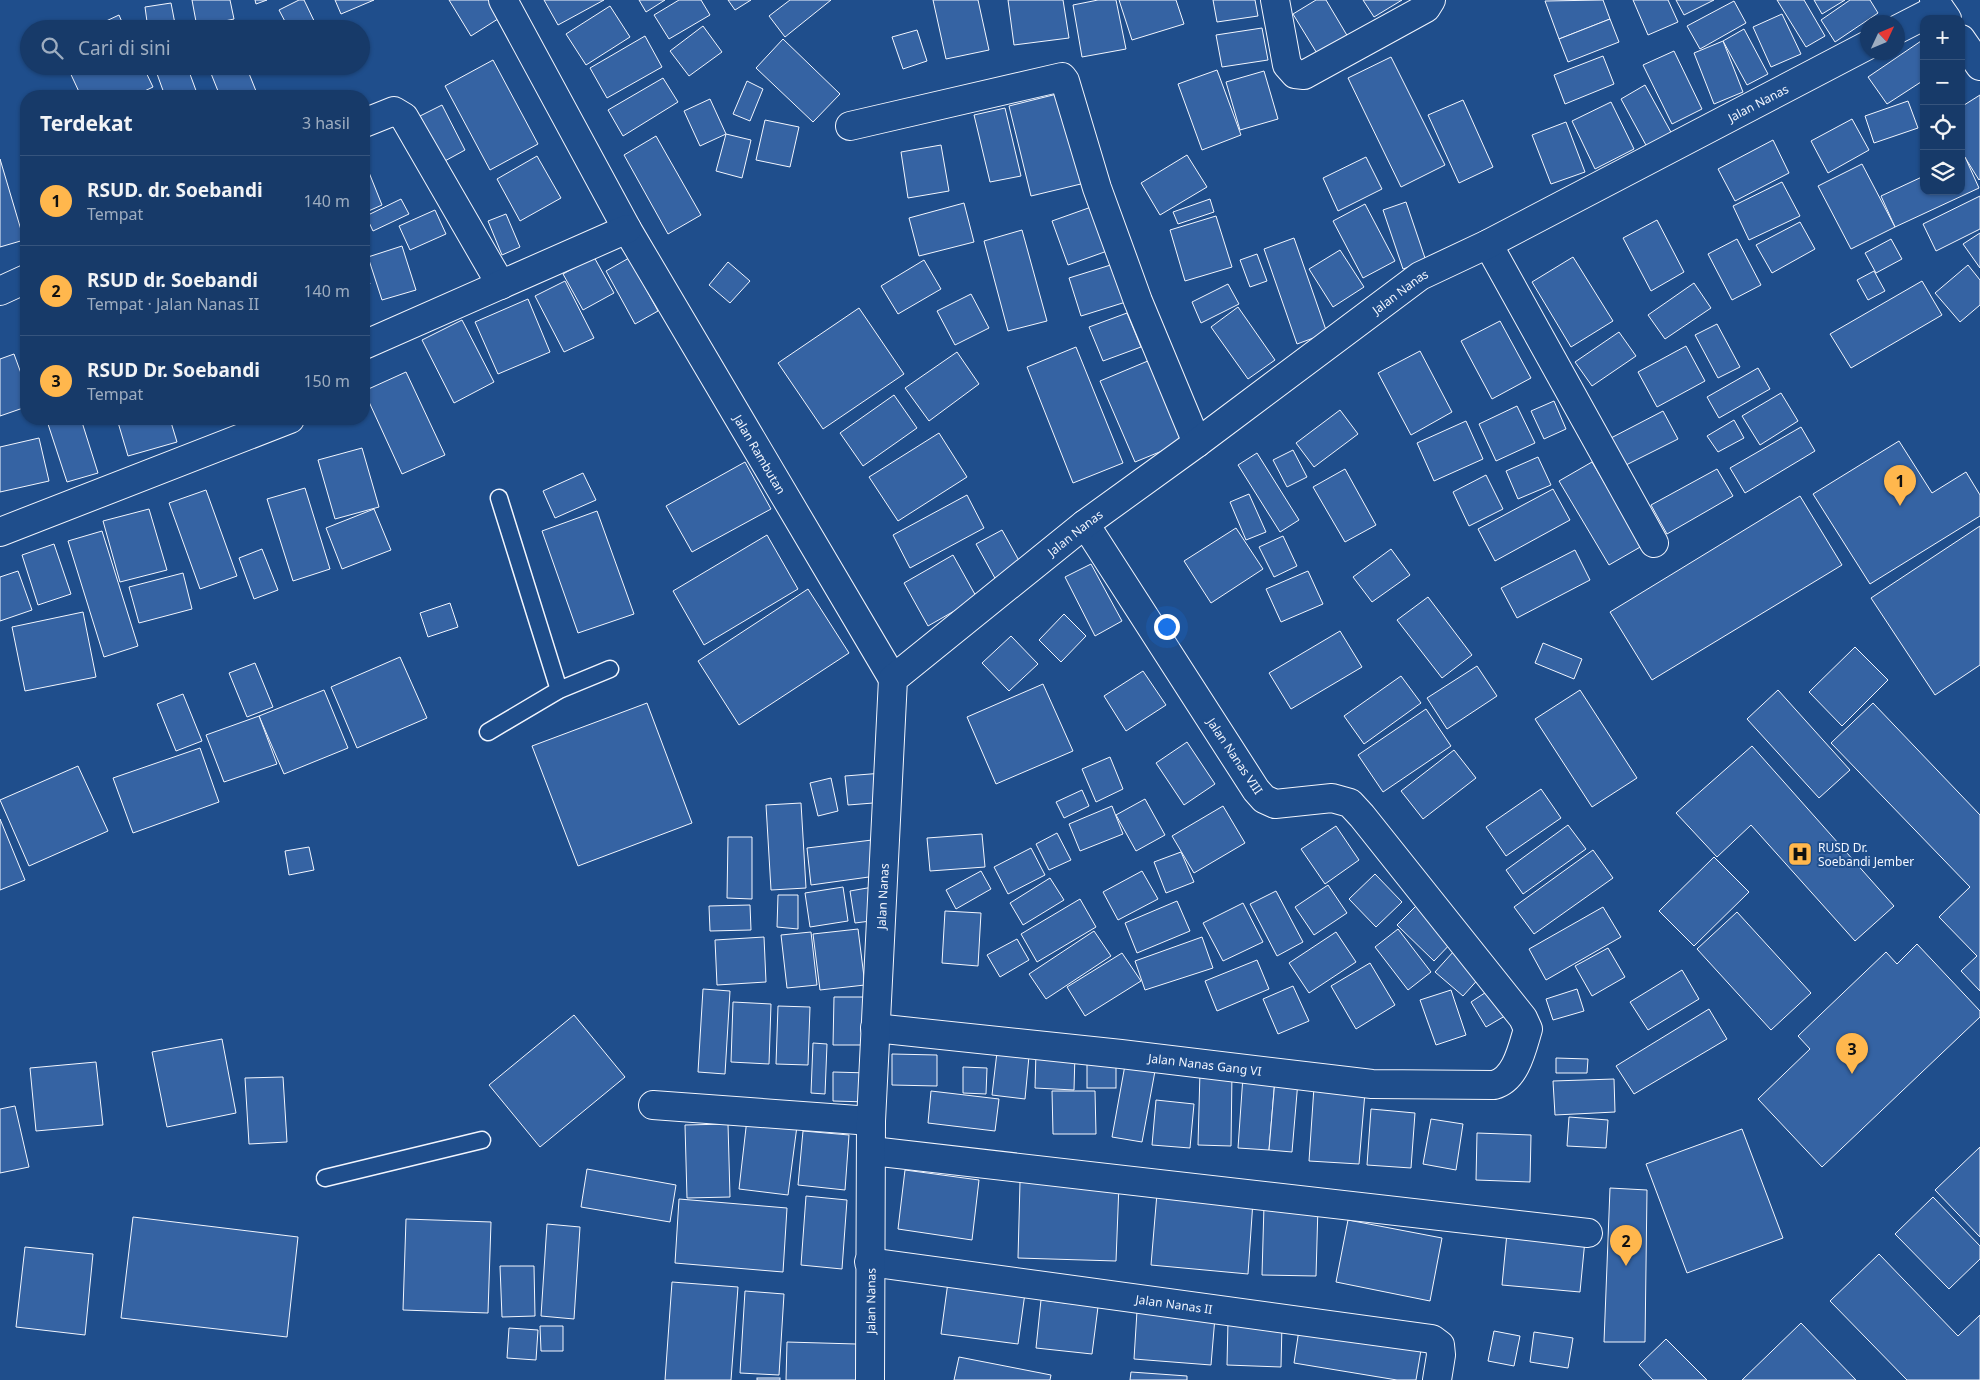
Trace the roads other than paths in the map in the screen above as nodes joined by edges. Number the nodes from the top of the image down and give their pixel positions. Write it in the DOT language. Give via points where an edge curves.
graph roads {
  1 [pos="503,0"];
  2 [pos="1274,0"];
  3 [pos="1431,0"];
  4 [pos="1940,9"];
  5 [pos="1905,26"];
  6 [pos="1965,45"];
  7 [pos="1860,49"];
  8 [pos="1980,66"];
  9 [pos="370,121"];
  10 [pos="850,126"];
  11 [pos="627,230"];
  12 [pos="1488,244"];
  13 [pos="20,282"];
  14 [pos="501,285"];
  15 [pos="0,291"];
  16 [pos="370,342"];
  17 [pos="275,425"];
  18 [pos="1197,444"];
  19 [pos="499,498"];
  20 [pos="1084,524"];
  21 [pos="0,532"];
  22 [pos="1654,543"];
  23 [pos="610,669"];
  24 [pos="894,680"];
  25 [pos="560,690"];
  26 [pos="488,732"];
  27 [pos="875,1028"];
  28 [pos="1519,1055"];
  29 [pos="653,1105"];
  30 [pos="871,1121"];
  31 [pos="482,1140"];
  32 [pos="872,1151"];
  33 [pos="325,1178"];
  34 [pos="1588,1233"];
  35 [pos="870,1262"];
  36 [pos="870,1380"];
  37 [pos="1438,1380"];
  1 -- 11 [label="street, Jalan Rambutan"];
  2 -- 3 [label="street" via="1288,65 1295,74 1304,75 1426,8"];
  4 -- 5 [label="street"];
  6 -- 8 [label="street"];
  7 -- 12 [label="street, Jalan Nanas"];
  9 -- 14 [label="street" via="394,111 404,117"];
  10 -- 18 [label="street" via="1062,78 1138,301"];
  11 -- 14 [label="street"];
  11 -- 24 [label="street, Jalan Rambutan"];
  12 -- 18 [label="street, Jalan Nanas" via="1420,276"];
  12 -- 22 [label="street"];
  13 -- 15 [label="street"];
  14 -- 16 [label="street"];
  17 -- 21 [label="street"];
  18 -- 20 [label="street, Jalan Nanas"];
  19 -- 25 [label="lane"];
  20 -- 24 [label="street, Jalan Nanas"];
  20 -- 28 [label="street, Jalan Nanas VIII" via="1256,790 1275,804 1332,798 1350,803 1524,1018 1528,1029"];
  23 -- 25 [label="lane"];
  24 -- 27 [label="street, Jalan Nanas"];
  25 -- 26 [label="lane"];
  27 -- 28 [label="street, Jalan Nanas Gang VI" via="1372,1084 1494,1086 1511,1073"];
  27 -- 30 [label="street, Jalan Nanas"];
  29 -- 30 [label="street"];
  30 -- 32 [label="street, Jalan Nanas"];
  31 -- 33 [label="lane"];
  32 -- 34 [label="street"];
  32 -- 35 [label="street, Jalan Nanas"];
  35 -- 36 [label="street, Jalan Nanas"];
  35 -- 37 [label="street, Jalan Nanas II" via="1432,1339 1440,1344"];
}
